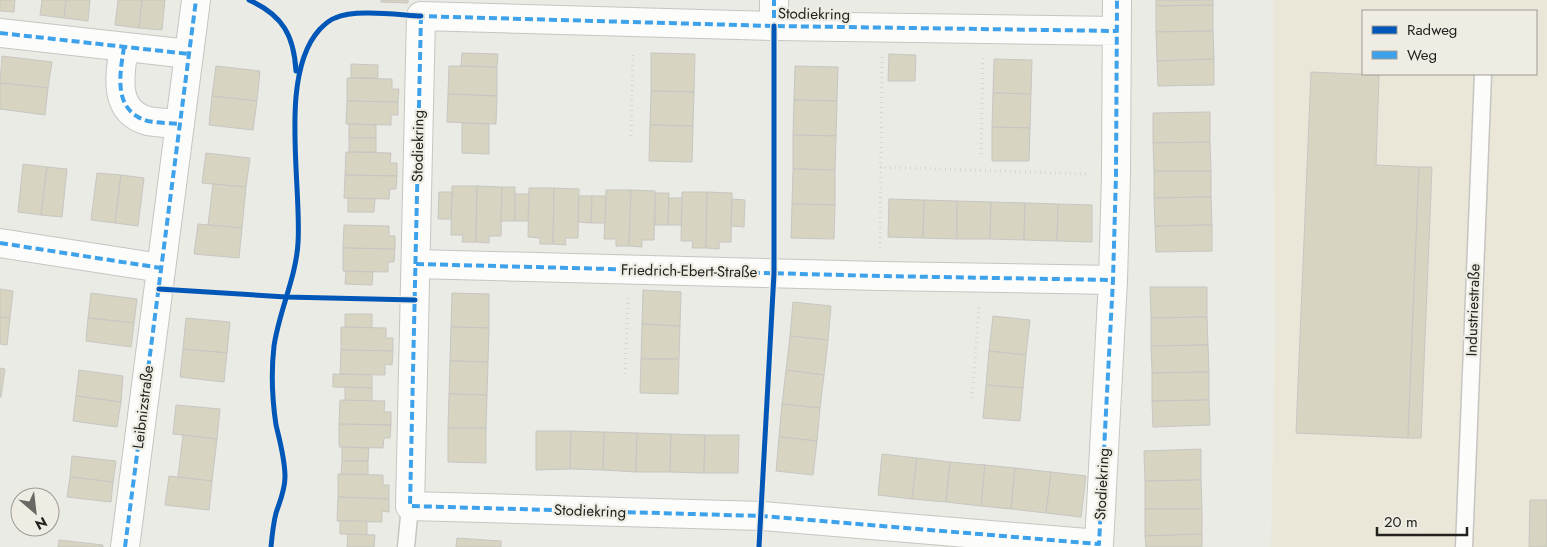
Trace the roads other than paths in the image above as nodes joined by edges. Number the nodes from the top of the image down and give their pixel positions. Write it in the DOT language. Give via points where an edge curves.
graph roads {
  1 [pos="196,0"];
  2 [pos="1117,0"];
  3 [pos="422,8"];
  4 [pos="774,13"];
  5 [pos="1117,31"];
  6 [pos="0,33"];
  7 [pos="124,47"];
  8 [pos="189,54"];
  9 [pos="1483,75"];
  10 [pos="180,124"];
  11 [pos="0,244"];
  12 [pos="416,264"];
  13 [pos="161,268"];
  14 [pos="1113,280"];
  15 [pos="410,506"];
  16 [pos="125,547"];
  17 [pos="406,547"];
  18 [pos="1464,547"];
  1 -- 8 [label="street, Leibnizstraße"];
  2 -- 5 [label="street, Stodiekring"];
  3 -- 4 [label="street, Stodiekring" via="634,22"];
  3 -- 12 [label="street, Stodiekring"];
  4 -- 5 [label="street, Stodiekring" via="882,28"];
  5 -- 14 [label="street, Stodiekring"];
  6 -- 7 [label="street"];
  7 -- 8 [label="street"];
  7 -- 10 [label="street" via="119,85 129,109 148,121"];
  8 -- 10 [label="street, Leibnizstraße"];
  9 -- 18 [label="lane, Industriestraße"];
  10 -- 13 [label="street, Leibnizstraße"];
  11 -- 13 [label="street"];
  12 -- 14 [label="street, Friedrich-Ebert-Straße"];
  12 -- 15 [label="street, Stodiekring"];
  13 -- 16 [label="street, Leibnizstraße"];
  14 -- 15 [label="street, Stodiekring" via="1099,544 762,516"];
  15 -- 17 [label="lane"];
}
